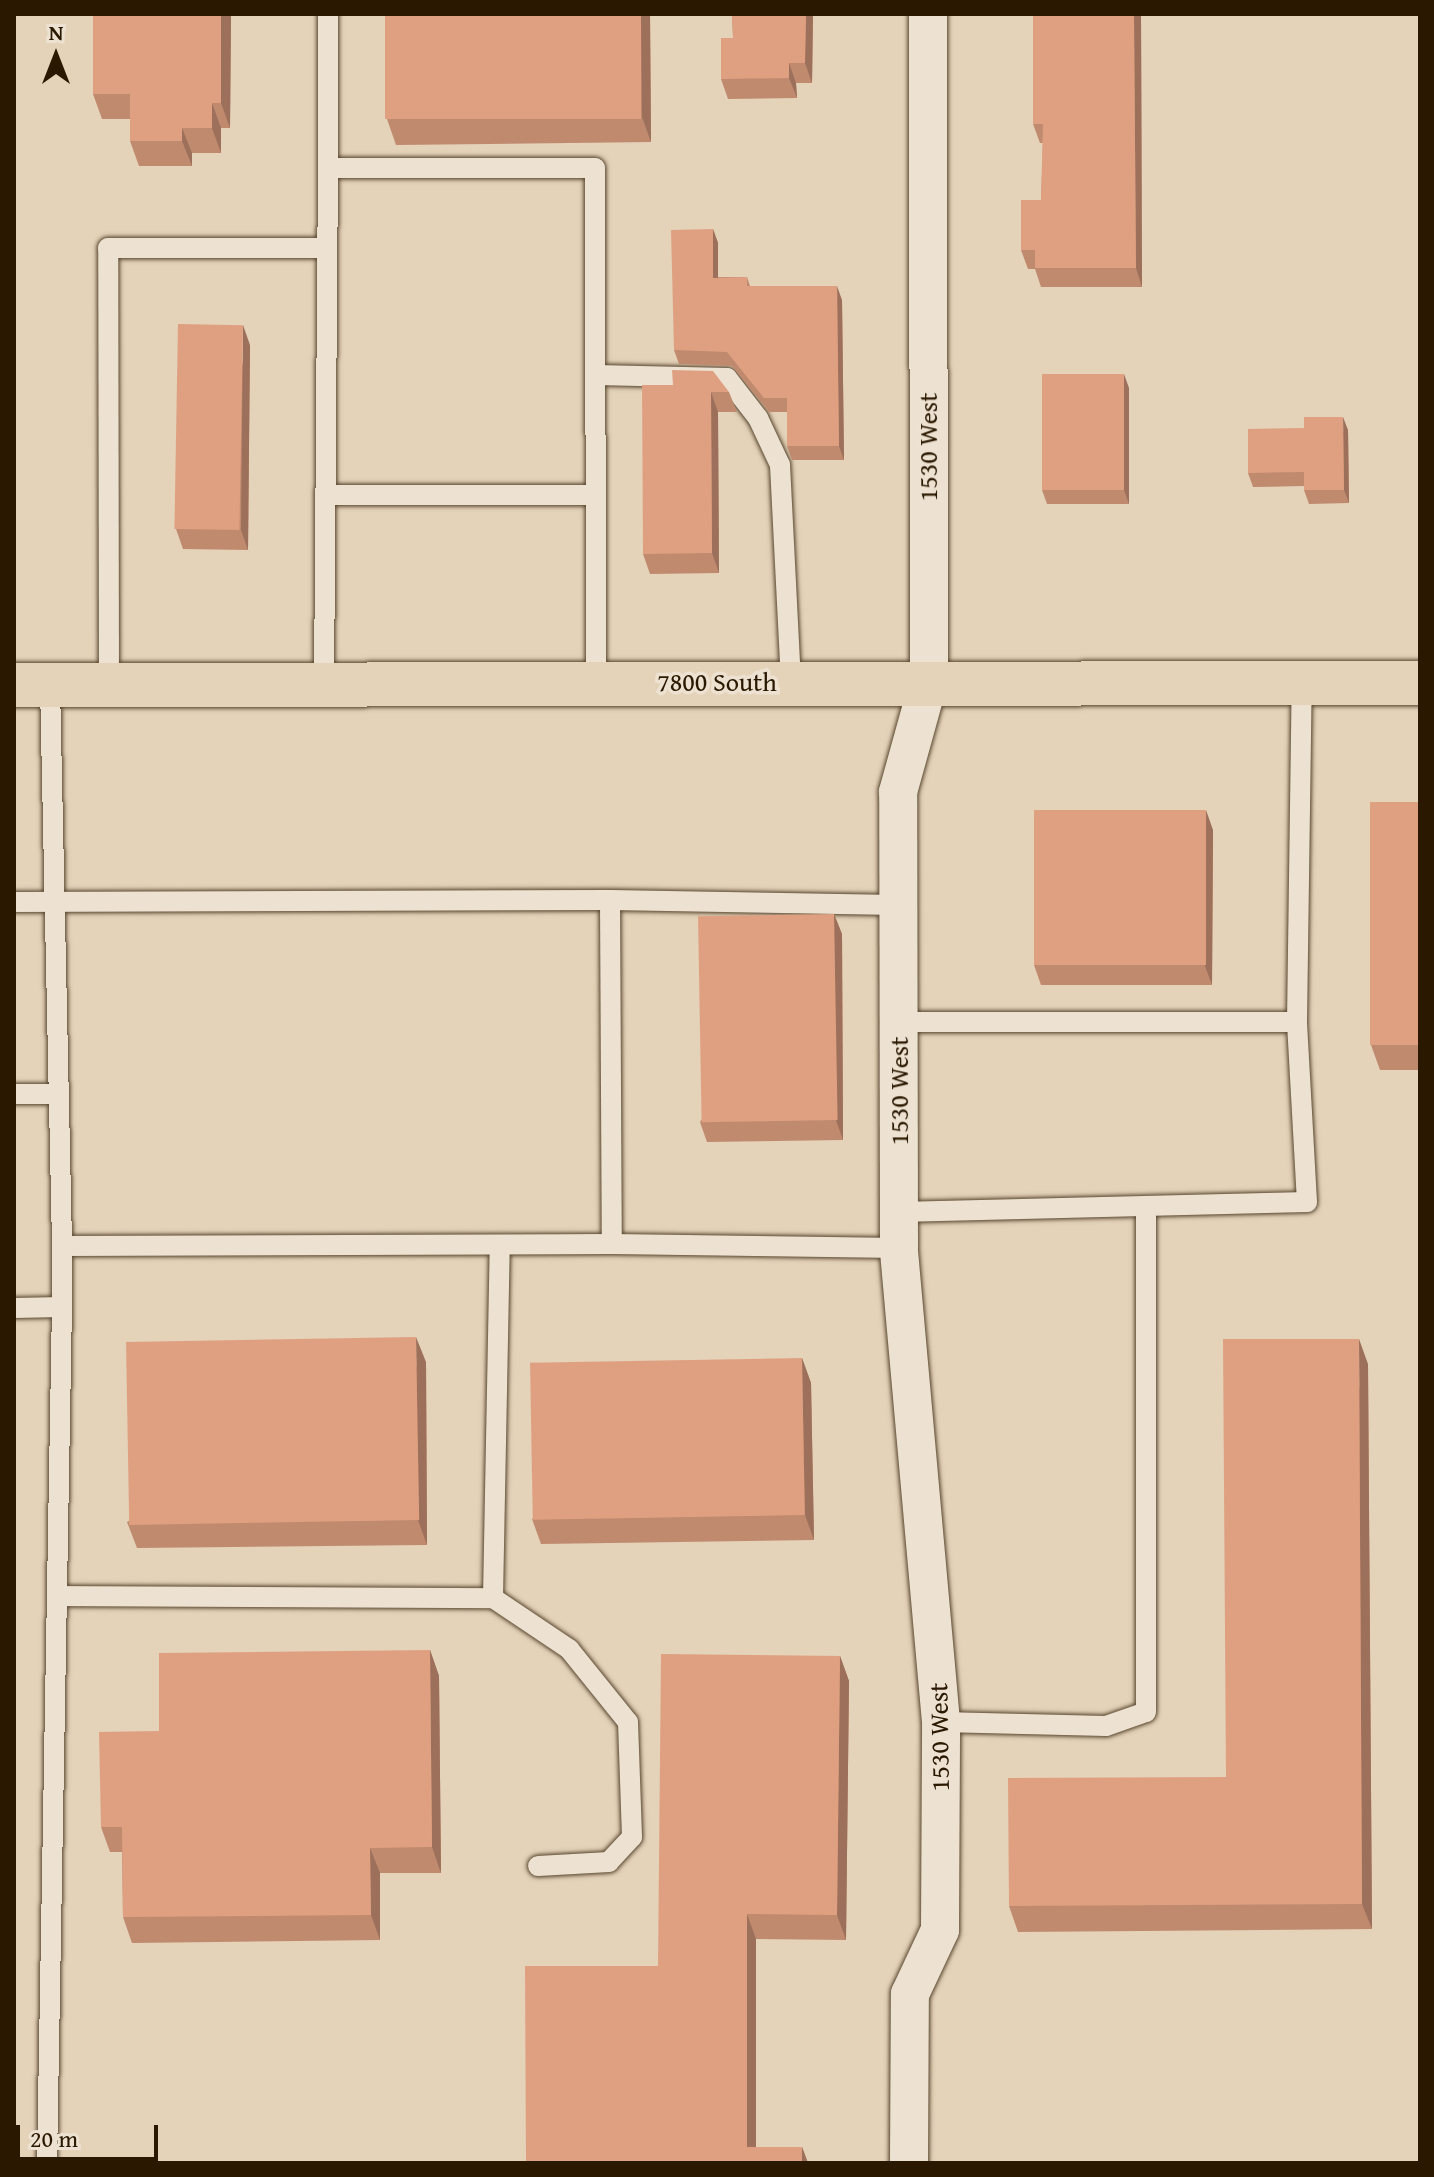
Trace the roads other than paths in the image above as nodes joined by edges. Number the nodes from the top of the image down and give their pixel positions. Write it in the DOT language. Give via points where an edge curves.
graph roads {
  1 [pos="328,14"];
  2 [pos="928,14"];
  3 [pos="328,168"];
  4 [pos="326,248"];
  5 [pos="596,375"];
  6 [pos="325,495"];
  7 [pos="596,495"];
  8 [pos="929,680"];
  9 [pos="791,682"];
  10 [pos="1302,682"];
  11 [pos="596,683"];
  12 [pos="1420,683"];
  13 [pos="32,685"];
  14 [pos="109,685"];
  15 [pos="324,685"];
  16 [pos="610,900"];
  17 [pos="14,902"];
  18 [pos="55,902"];
  19 [pos="897,905"];
  20 [pos="899,1022"];
  21 [pos="1297,1022"];
  22 [pos="14,1094"];
  23 [pos="59,1094"];
  24 [pos="1146,1206"];
  25 [pos="899,1230"];
  26 [pos="612,1244"];
  27 [pos="500,1245"];
  28 [pos="62,1246"];
  29 [pos="62,1307"];
  30 [pos="14,1308"];
  31 [pos="57,1596"];
  32 [pos="493,1598"];
  33 [pos="941,1722"];
  34 [pos="538,1866"];
  35 [pos="47,2163"];
  36 [pos="909,2163"];
  1 -- 3 [label="lane"];
  2 -- 8 [label="street, 1530 West"];
  3 -- 4 [label="lane"];
  3 -- 5 [label="lane" via="595,168"];
  4 -- 6 [label="lane"];
  4 -- 14 [label="lane" via="108,248"];
  5 -- 7 [label="lane"];
  5 -- 9 [label="lane" via="727,378 758,418 780,465"];
  6 -- 7 [label="lane"];
  6 -- 15 [label="lane"];
  7 -- 11 [label="lane"];
  8 -- 9 [label="main road, 7800 South"];
  8 -- 10 [label="main road, 7800 South"];
  8 -- 19 [label="street, 1530 West" via="898,792"];
  9 -- 11 [label="main road, 7800 South"];
  10 -- 12 [label="main road, 7800 South"];
  10 -- 21 [label="lane"];
  11 -- 15 [label="main road, 7800 South"];
  13 -- 14 [label="main road, 7800 South"];
  13 -- 18 [label="lane"];
  14 -- 15 [label="main road, 7800 South"];
  16 -- 18 [label="lane"];
  16 -- 19 [label="lane"];
  16 -- 26 [label="lane"];
  17 -- 18 [label="lane"];
  18 -- 23 [label="lane"];
  19 -- 20 [label="street, 1530 West"];
  20 -- 21 [label="lane"];
  20 -- 25 [label="street, 1530 West"];
  21 -- 24 [label="lane" via="1307,1202"];
  22 -- 23 [label="lane"];
  23 -- 28 [label="lane"];
  24 -- 25 [label="lane"];
  24 -- 33 [label="lane" via="1146,1712 1106,1726"];
  25 -- 26 [label="lane"];
  25 -- 33 [label="street, 1530 West"];
  26 -- 27 [label="lane"];
  27 -- 28 [label="lane"];
  27 -- 32 [label="lane"];
  28 -- 29 [label="lane"];
  29 -- 30 [label="lane"];
  29 -- 31 [label="lane"];
  31 -- 32 [label="lane"];
  31 -- 35 [label="lane"];
  32 -- 34 [label="lane" via="569,1649 628,1722 632,1837 609,1862"];
  33 -- 36 [label="street, 1530 West" via="940,1930 910,1994"];
}
